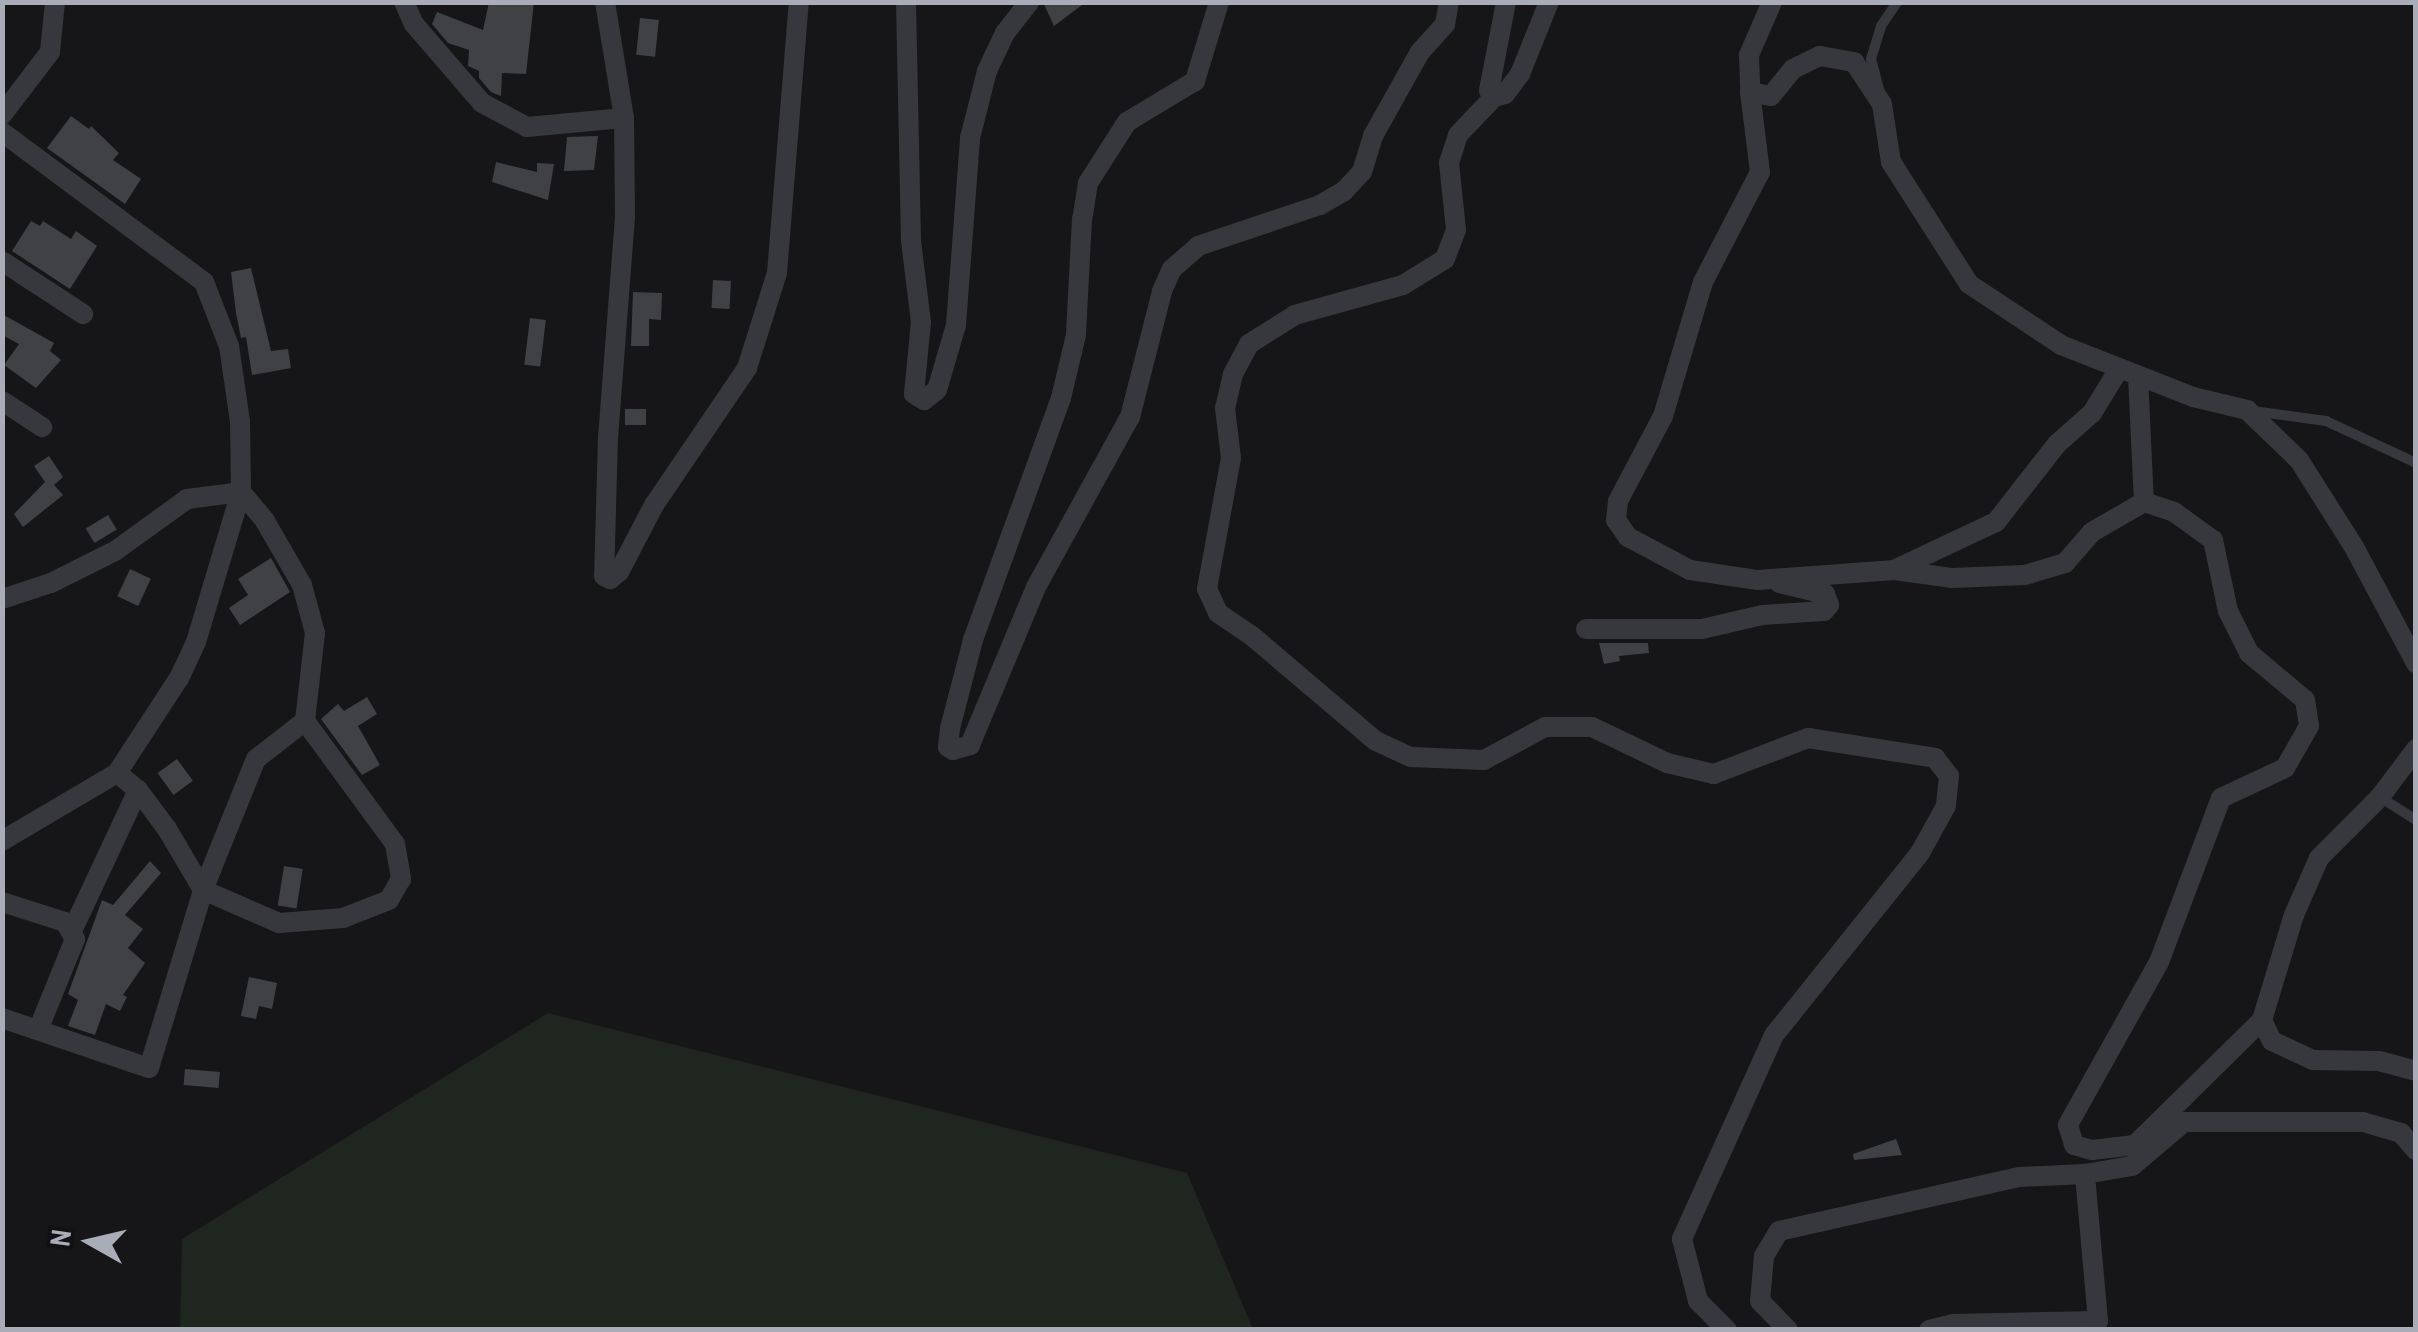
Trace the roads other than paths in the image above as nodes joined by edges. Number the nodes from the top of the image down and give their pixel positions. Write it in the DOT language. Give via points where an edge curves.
graph roads {
  1 [pos="54,2"];
  2 [pos="404,2"];
  3 [pos="604,2"];
  4 [pos="619,2"];
  5 [pos="799,2"];
  6 [pos="906,2"];
  7 [pos="1029,2"];
  8 [pos="1219,2"];
  9 [pos="1449,2"];
  10 [pos="1506,2"];
  11 [pos="1549,2"];
  12 [pos="1772,2"];
  13 [pos="1897,2"];
  14 [pos="612,38"];
  15 [pos="1750,92"];
  16 [pos="1494,98"];
  17 [pos="1882,104"];
  18 [pos="2,115"];
  19 [pos="624,118"];
  20 [pos="2,132"];
  21 [pos="2,261"];
  22 [pos="82,314"];
  23 [pos="2128,372"];
  24 [pos="2,400"];
  25 [pos="2247,410"];
  26 [pos="42,426"];
  27 [pos="2416,463"];
  28 [pos="241,492"];
  29 [pos="2144,502"];
  30 [pos="1894,570"];
  31 [pos="1758,580"];
  32 [pos="2,599"];
  33 [pos="1586,630"];
  34 [pos="2416,663"];
  35 [pos="305,721"];
  36 [pos="2416,750"];
  37 [pos="117,773"];
  38 [pos="138,790"];
  39 [pos="2380,797"];
  40 [pos="2416,820"];
  41 [pos="2,841"];
  42 [pos="203,890"];
  43 [pos="2,902"];
  44 [pos="72,930"];
  45 [pos="2,1018"];
  46 [pos="2262,1020"];
  47 [pos="38,1030"];
  48 [pos="2416,1070"];
  49 [pos="2178,1115"];
  50 [pos="2416,1150"];
  51 [pos="2085,1174"];
  52 [pos="1726,1330"];
  53 [pos="1788,1330"];
  54 [pos="1929,1330"];
  1 -- 18 [label="street" via="50,52"];
  2 -- 19 [label="street" via="414,24 482,103 527,127"];
  3 -- 14 [label="street"];
  4 -- 14 [label="street"];
  5 -- 19 [label="street" via="776,273 747,368 610,579 604,576 608,438 626,217"];
  6 -- 7 [label="street" via="910,241 921,322 914,394 924,400 937,390 956,325 970,138 987,72"];
  8 -- 9 [label="street" via="1195,82 1127,122 1088,183 1076,335 1061,398 973,640 950,728 953,750 970,745 1036,587 1130,417 1172,269 1198,246 1344,191 1362,172 1373,136 1420,52 1440,34"];
  10 -- 16 [label="street" via="1489,90"];
  11 -- 16 [label="street" via="1520,74"];
  12 -- 15 [label="street" via="1749,55"];
  13 -- 17 [label="lane" via="1872,58"];
  14 -- 19 [label="street"];
  15 -- 17 [label="street" via="1771,96 1792,69 1820,56 1854,62"];
  15 -- 31 [label="street" via="1760,172 1703,282 1663,416 1618,501 1616,520 1628,537 1690,570"];
  16 -- 52 [label="street" via="1458,135 1449,163 1456,230 1445,259 1403,285 1294,315 1248,344 1225,408 1231,458 1206,588 1218,613 1376,741 1411,758 1484,760 1545,727 1592,727 1668,764 1714,774 1808,738 1935,758 1949,776 1946,806 1920,853 1774,1035 1682,1239 1698,1301"];
  17 -- 23 [label="street" via="1891,162 1969,284 2061,345"];
  20 -- 28 [label="street" via="204,282 229,346"];
  21 -- 22 [label="street"];
  23 -- 25 [label="street"];
  23 -- 29 [label="street"];
  23 -- 30 [label="street" via="2057,444 1996,522"];
  24 -- 26 [label="street"];
  25 -- 27 [label="lane" via="2326,421"];
  25 -- 34 [label="street" via="2299,460"];
  28 -- 32 [label="street" via="187,499 115,551"];
  28 -- 35 [label="street" via="302,586 314,633"];
  28 -- 37 [label="street" via="196,642"];
  29 -- 30 [label="street" via="2092,532 2065,564 2025,575 1952,578"];
  29 -- 49 [label="street" via="2174,512 2213,540 2228,611 2249,653 2305,700 2309,726 2285,768 2221,798 2159,962 2068,1124 2074,1144 2092,1150 2135,1146"];
  30 -- 31 [label="street"];
  31 -- 33 [label="street" via="1825,594 1830,606 1702,628"];
  35 -- 42 [label="street" via="256,759"];
  35 -- 42 [label="street" via="396,844 401,880 389,900 344,918 279,923"];
  36 -- 39 [label="street"];
  37 -- 38 [label="street"];
  37 -- 41 [label="street"];
  38 -- 42 [label="street"];
  38 -- 44 [label="street"];
  39 -- 40 [label="lane"];
  39 -- 46 [label="street" via="2319,858"];
  42 -- 47 [label="street" via="149,1068"];
  43 -- 44 [label="street"];
  44 -- 47 [label="street" via="75,940"];
  45 -- 47 [label="street"];
  46 -- 48 [label="street" via="2272,1041 2313,1060 2379,1061"];
  46 -- 49 [label="street"];
  49 -- 50 [label="street" via="2363,1122 2401,1134"];
  49 -- 51 [label="street" via="2132,1166"];
  51 -- 53 [label="street" via="2019,1176 1779,1231 1764,1256 1760,1301"];
  51 -- 54 [label="street" via="2098,1321"];
}
